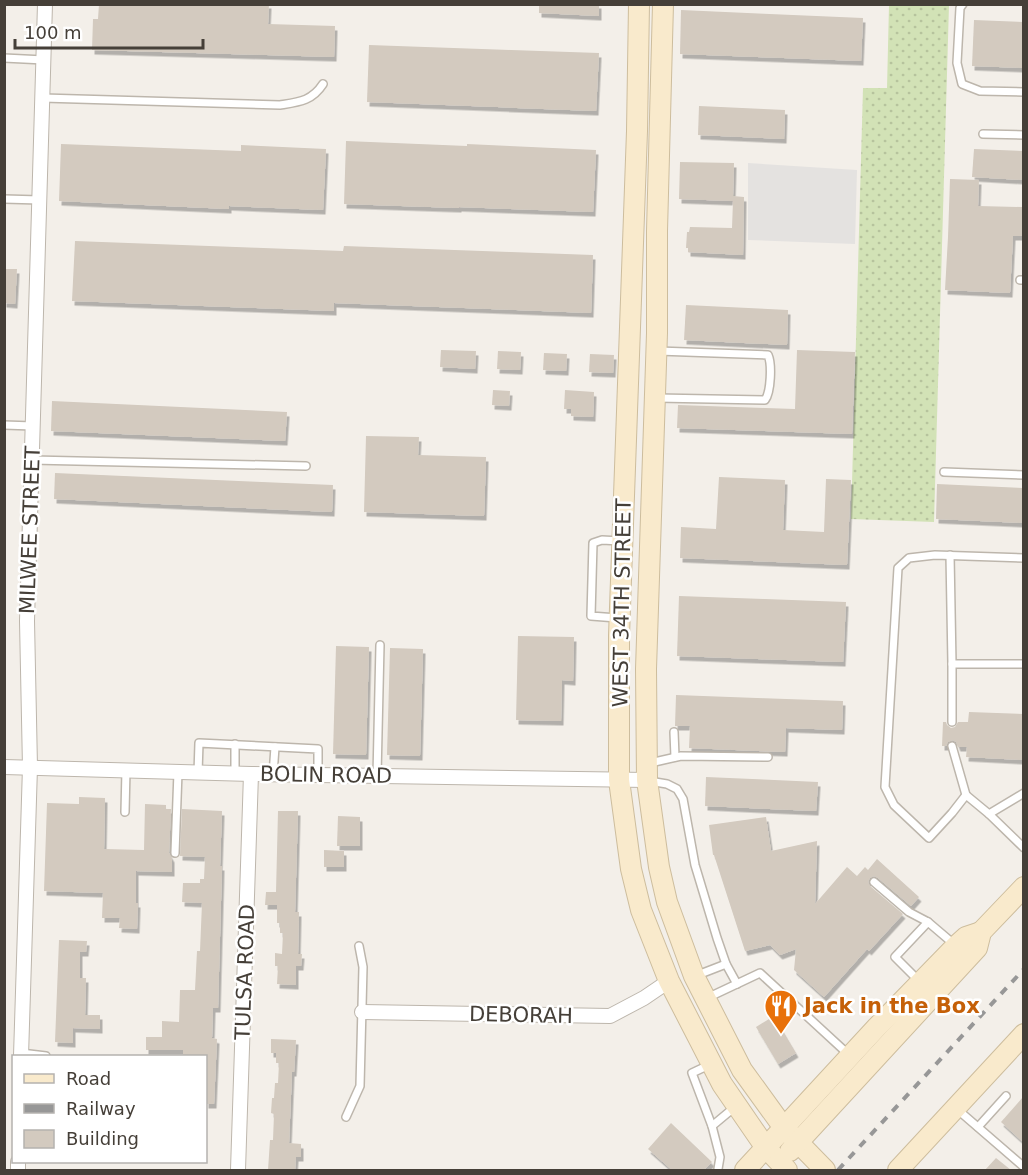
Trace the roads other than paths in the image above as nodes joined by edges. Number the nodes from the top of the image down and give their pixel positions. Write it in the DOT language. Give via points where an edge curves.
graph roads {
  1 [pos="45,4"];
  2 [pos="639,4"];
  3 [pos="663,4"];
  4 [pos="963,4"];
  5 [pos="4,58"];
  6 [pos="44,60"];
  7 [pos="322,84"];
  8 [pos="1023,92"];
  9 [pos="43,98"];
  10 [pos="983,134"];
  11 [pos="1023,135"];
  12 [pos="4,199"];
  13 [pos="40,200"];
  14 [pos="634,203"];
  15 [pos="658,203"];
  16 [pos="656,351"];
  17 [pos="654,398"];
  18 [pos="4,425"];
  19 [pos="33,426"];
  20 [pos="32,460"];
  21 [pos="306,466"];
  22 [pos="944,472"];
  23 [pos="1023,475"];
  24 [pos="622,548"];
  25 [pos="950,555"];
  26 [pos="649,557"];
  27 [pos="1023,558"];
  28 [pos="619,618"];
  29 [pos="380,645"];
  30 [pos="952,664"];
  31 [pos="1023,664"];
  32 [pos="952,722"];
  33 [pos="674,732"];
  34 [pos="235,744"];
  35 [pos="952,746"];
  36 [pos="274,747"];
  37 [pos="675,757"];
  38 [pos="768,757"];
  39 [pos="4,767"];
  40 [pos="30,767"];
  41 [pos="126,770"];
  42 [pos="178,772"];
  43 [pos="647,772"];
  44 [pos="198,773"];
  45 [pos="235,774"];
  46 [pos="251,774"];
  47 [pos="273,775"];
  48 [pos="318,775"];
  49 [pos="377,776"];
  50 [pos="619,780"];
  51 [pos="1023,793"];
  52 [pos="966,795"];
  53 [pos="125,812"];
  54 [pos="989,814"];
  55 [pos="1023,848"];
  56 [pos="175,853"];
  57 [pos="874,882"];
  58 [pos="1023,887"];
  59 [pos="928,922"];
  60 [pos="981,932"];
  61 [pos="359,946"];
  62 [pos="956,946"];
  63 [pos="726,964"];
  64 [pos="694,976"];
  65 [pos="669,981"];
  66 [pos="921,983"];
  67 [pos="737,984"];
  68 [pos="706,999"];
  69 [pos="362,1012"];
  70 [pos="1023,1034"];
  71 [pos="21,1055"];
  72 [pos="850,1056"];
  73 [pos="712,1063"];
  74 [pos="1006,1096"];
  75 [pos="737,1105"];
  76 [pos="956,1108"];
  77 [pos="346,1116"];
  78 [pos="712,1126"];
  79 [pos="978,1127"];
  80 [pos="791,1135"];
  81 [pos="776,1163"];
  82 [pos="1023,1167"];
  83 [pos="238,1170"];
  84 [pos="718,1170"];
  85 [pos="745,1170"];
  86 [pos="825,1170"];
  87 [pos="898,1170"];
  1 -- 6 [label="street, MILWEE STREET"];
  2 -- 14 [label="main road, WEST 34TH STREET"];
  3 -- 15 [label="main road, WEST 34TH STREET"];
  4 -- 8 [label="lane" via="957,63 962,84 980,91"];
  5 -- 6 [label="lane"];
  6 -- 9 [label="street, MILWEE STREET"];
  7 -- 9 [label="lane" via="316,94 300,102 280,105"];
  9 -- 13 [label="street, MILWEE STREET"];
  10 -- 11 [label="lane"];
  12 -- 13 [label="lane"];
  13 -- 19 [label="street, MILWEE STREET"];
  14 -- 15 [label="main road"];
  14 -- 24 [label="main road, WEST 34TH STREET"];
  15 -- 16 [label="main road, WEST 34TH STREET"];
  16 -- 17 [label="main road, WEST 34TH STREET"];
  16 -- 17 [label="lane" via="768,355 771,360 769,395 765,400"];
  17 -- 26 [label="main road, WEST 34TH STREET"];
  18 -- 19 [label="lane"];
  19 -- 20 [label="street, MILWEE STREET"];
  20 -- 21 [label="lane"];
  20 -- 40 [label="street, MILWEE STREET" via="27,621"];
  22 -- 23 [label="lane"];
  24 -- 26 [label="main road"];
  24 -- 28 [label="main road, WEST 34TH STREET"];
  24 -- 28 [label="lane" via="602,540 593,543 591,616"];
  25 -- 27 [label="lane"];
  25 -- 30 [label="lane"];
  25 -- 52 [label="lane" via="909,558 898,568 885,787 894,805 929,838"];
  26 -- 43 [label="main road, WEST 34TH STREET"];
  28 -- 50 [label="main road, WEST 34TH STREET"];
  29 -- 49 [label="lane"];
  30 -- 31 [label="lane"];
  30 -- 32 [label="lane"];
  33 -- 37 [label="lane"];
  34 -- 36 [label="lane"];
  34 -- 44 [label="lane" via="199,743"];
  34 -- 45 [label="lane"];
  35 -- 52 [label="lane"];
  36 -- 47 [label="lane"];
  36 -- 48 [label="lane" via="318,749"];
  37 -- 38 [label="lane"];
  37 -- 43 [label="lane"];
  39 -- 40 [label="street, BOLIN ROAD"];
  40 -- 41 [label="street, BOLIN ROAD"];
  40 -- 71 [label="street, MILWEE STREET"];
  41 -- 42 [label="street, BOLIN ROAD"];
  41 -- 53 [label="lane"];
  42 -- 44 [label="street, BOLIN ROAD"];
  42 -- 56 [label="lane"];
  43 -- 50 [label="street, BOLIN ROAD"];
  43 -- 63 [label="lane" via="677,789 683,799 695,865"];
  43 -- 64 [label="main road, WEST 34TH STREET" via="667,902"];
  44 -- 45 [label="street, BOLIN ROAD"];
  45 -- 46 [label="street, BOLIN ROAD"];
  46 -- 47 [label="street, BOLIN ROAD"];
  46 -- 83 [label="street, TULSA ROAD"];
  47 -- 48 [label="street, BOLIN ROAD"];
  48 -- 49 [label="street, BOLIN ROAD"];
  49 -- 50 [label="street, BOLIN ROAD"];
  50 -- 65 [label="main road, WEST 34TH STREET" via="631,869 641,910"];
  51 -- 54 [label="lane"];
  52 -- 54 [label="lane"];
  54 -- 55 [label="lane"];
  57 -- 59 [label="lane" via="909,912"];
  58 -- 60 [label="main road"];
  59 -- 62 [label="lane"];
  59 -- 66 [label="lane" via="895,957"];
  60 -- 62 [label="main road"];
  60 -- 80 [label="main road" via="977,948"];
  61 -- 69 [label="lane" via="363,967"];
  62 -- 66 [label="main road"];
  63 -- 64 [label="lane"];
  63 -- 67 [label="lane"];
  64 -- 68 [label="main road, WEST 34TH STREET"];
  65 -- 69 [label="street, DEBORAH" via="610,1016"];
  65 -- 73 [label="main road, WEST 34TH STREET"];
  66 -- 72 [label="main road"];
  67 -- 68 [label="lane"];
  67 -- 72 [label="lane" via="760,973"];
  68 -- 80 [label="main road, WEST 34TH STREET" via="742,1070"];
  69 -- 77 [label="lane" via="360,1086"];
  70 -- 76 [label="main road"];
  72 -- 80 [label="main road"];
  73 -- 75 [label="main road, WEST 34TH STREET"];
  73 -- 78 [label="lane" via="692,1073"];
  74 -- 79 [label="lane"];
  75 -- 78 [label="lane"];
  75 -- 81 [label="main road, WEST 34TH STREET"];
  76 -- 79 [label="lane"];
  76 -- 87 [label="main road"];
  78 -- 84 [label="lane" via="720,1157"];
  79 -- 82 [label="lane"];
  80 -- 81 [label="main road"];
  80 -- 86 [label="main road, WEST 34TH STREET"];
  81 -- 85 [label="main road"];
}
